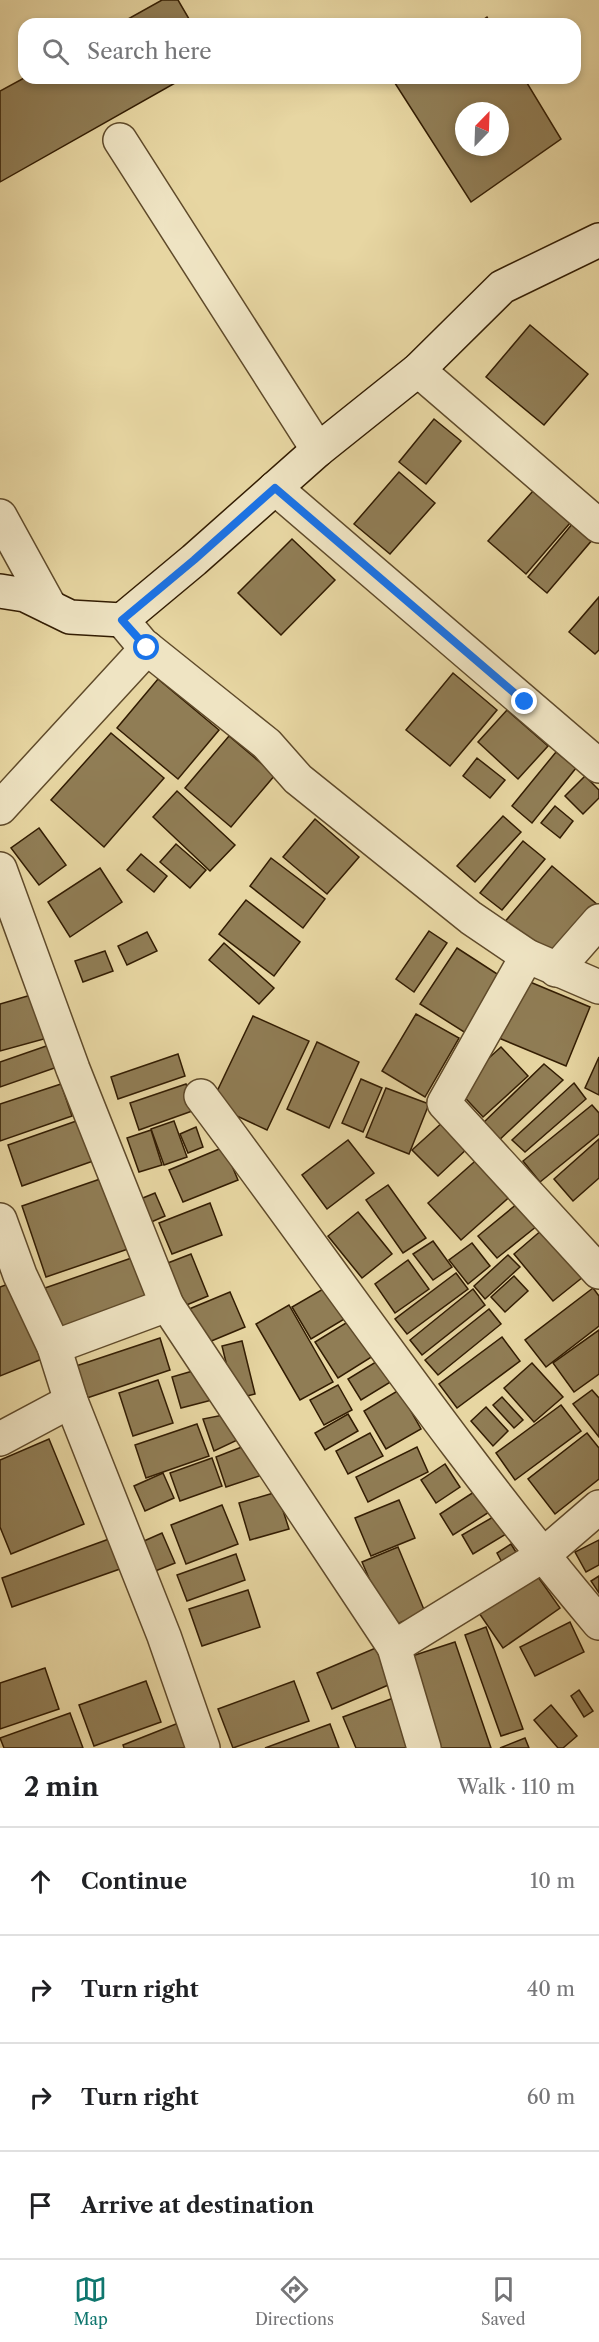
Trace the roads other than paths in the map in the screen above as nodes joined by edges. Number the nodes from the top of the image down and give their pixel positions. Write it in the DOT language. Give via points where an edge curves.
graph roads {
  1 [pos="120,140"];
  2 [pos="599,240"];
  3 [pos="418,370"];
  4 [pos="318,450"];
  5 [pos="275,488"];
  6 [pos="0,516"];
  7 [pos="599,526"];
  8 [pos="0,591"];
  9 [pos="50,606"];
  10 [pos="122,620"];
  11 [pos="147,648"];
  12 [pos="599,766"];
  13 [pos="0,808"];
  14 [pos="0,869"];
  15 [pos="599,921"];
  16 [pos="527,956"];
  17 [pos="556,970"];
  18 [pos="599,987"];
  19 [pos="201,1096"];
  20 [pos="0,1220"];
  21 [pos="599,1272"];
  22 [pos="166,1305"];
  23 [pos="54,1347"];
  24 [pos="71,1401"];
  25 [pos="0,1439"];
  26 [pos="599,1507"];
  27 [pos="542,1556"];
  28 [pos="599,1623"];
  29 [pos="394,1647"];
  30 [pos="203,1748"];
  31 [pos="424,1748"];
  1 -- 4 [label="street"];
  2 -- 3 [label="street" via="502,287"];
  3 -- 4 [label="street"];
  3 -- 7 [label="street"];
  4 -- 5 [label="street"];
  5 -- 10 [label="street"];
  5 -- 12 [label="street"];
  6 -- 9 [label="street"];
  8 -- 9 [label="street" via="25,595"];
  9 -- 10 [label="street" via="70,617"];
  10 -- 11 [label="street"];
  11 -- 13 [label="street"];
  11 -- 16 [label="street" via="267,744 298,779 471,918"];
  14 -- 22 [label="street"];
  15 -- 17 [label="street"];
  16 -- 17 [label="street"];
  16 -- 21 [label="street" via="444,1103"];
  17 -- 18 [label="street"];
  19 -- 27 [label="street"];
  20 -- 23 [label="street" via="20,1275"];
  22 -- 23 [label="street"];
  22 -- 29 [label="street"];
  23 -- 24 [label="street"];
  24 -- 25 [label="street"];
  24 -- 30 [label="street"];
  26 -- 27 [label="street"];
  27 -- 28 [label="street"];
  27 -- 29 [label="street"];
  29 -- 31 [label="street"];
}
